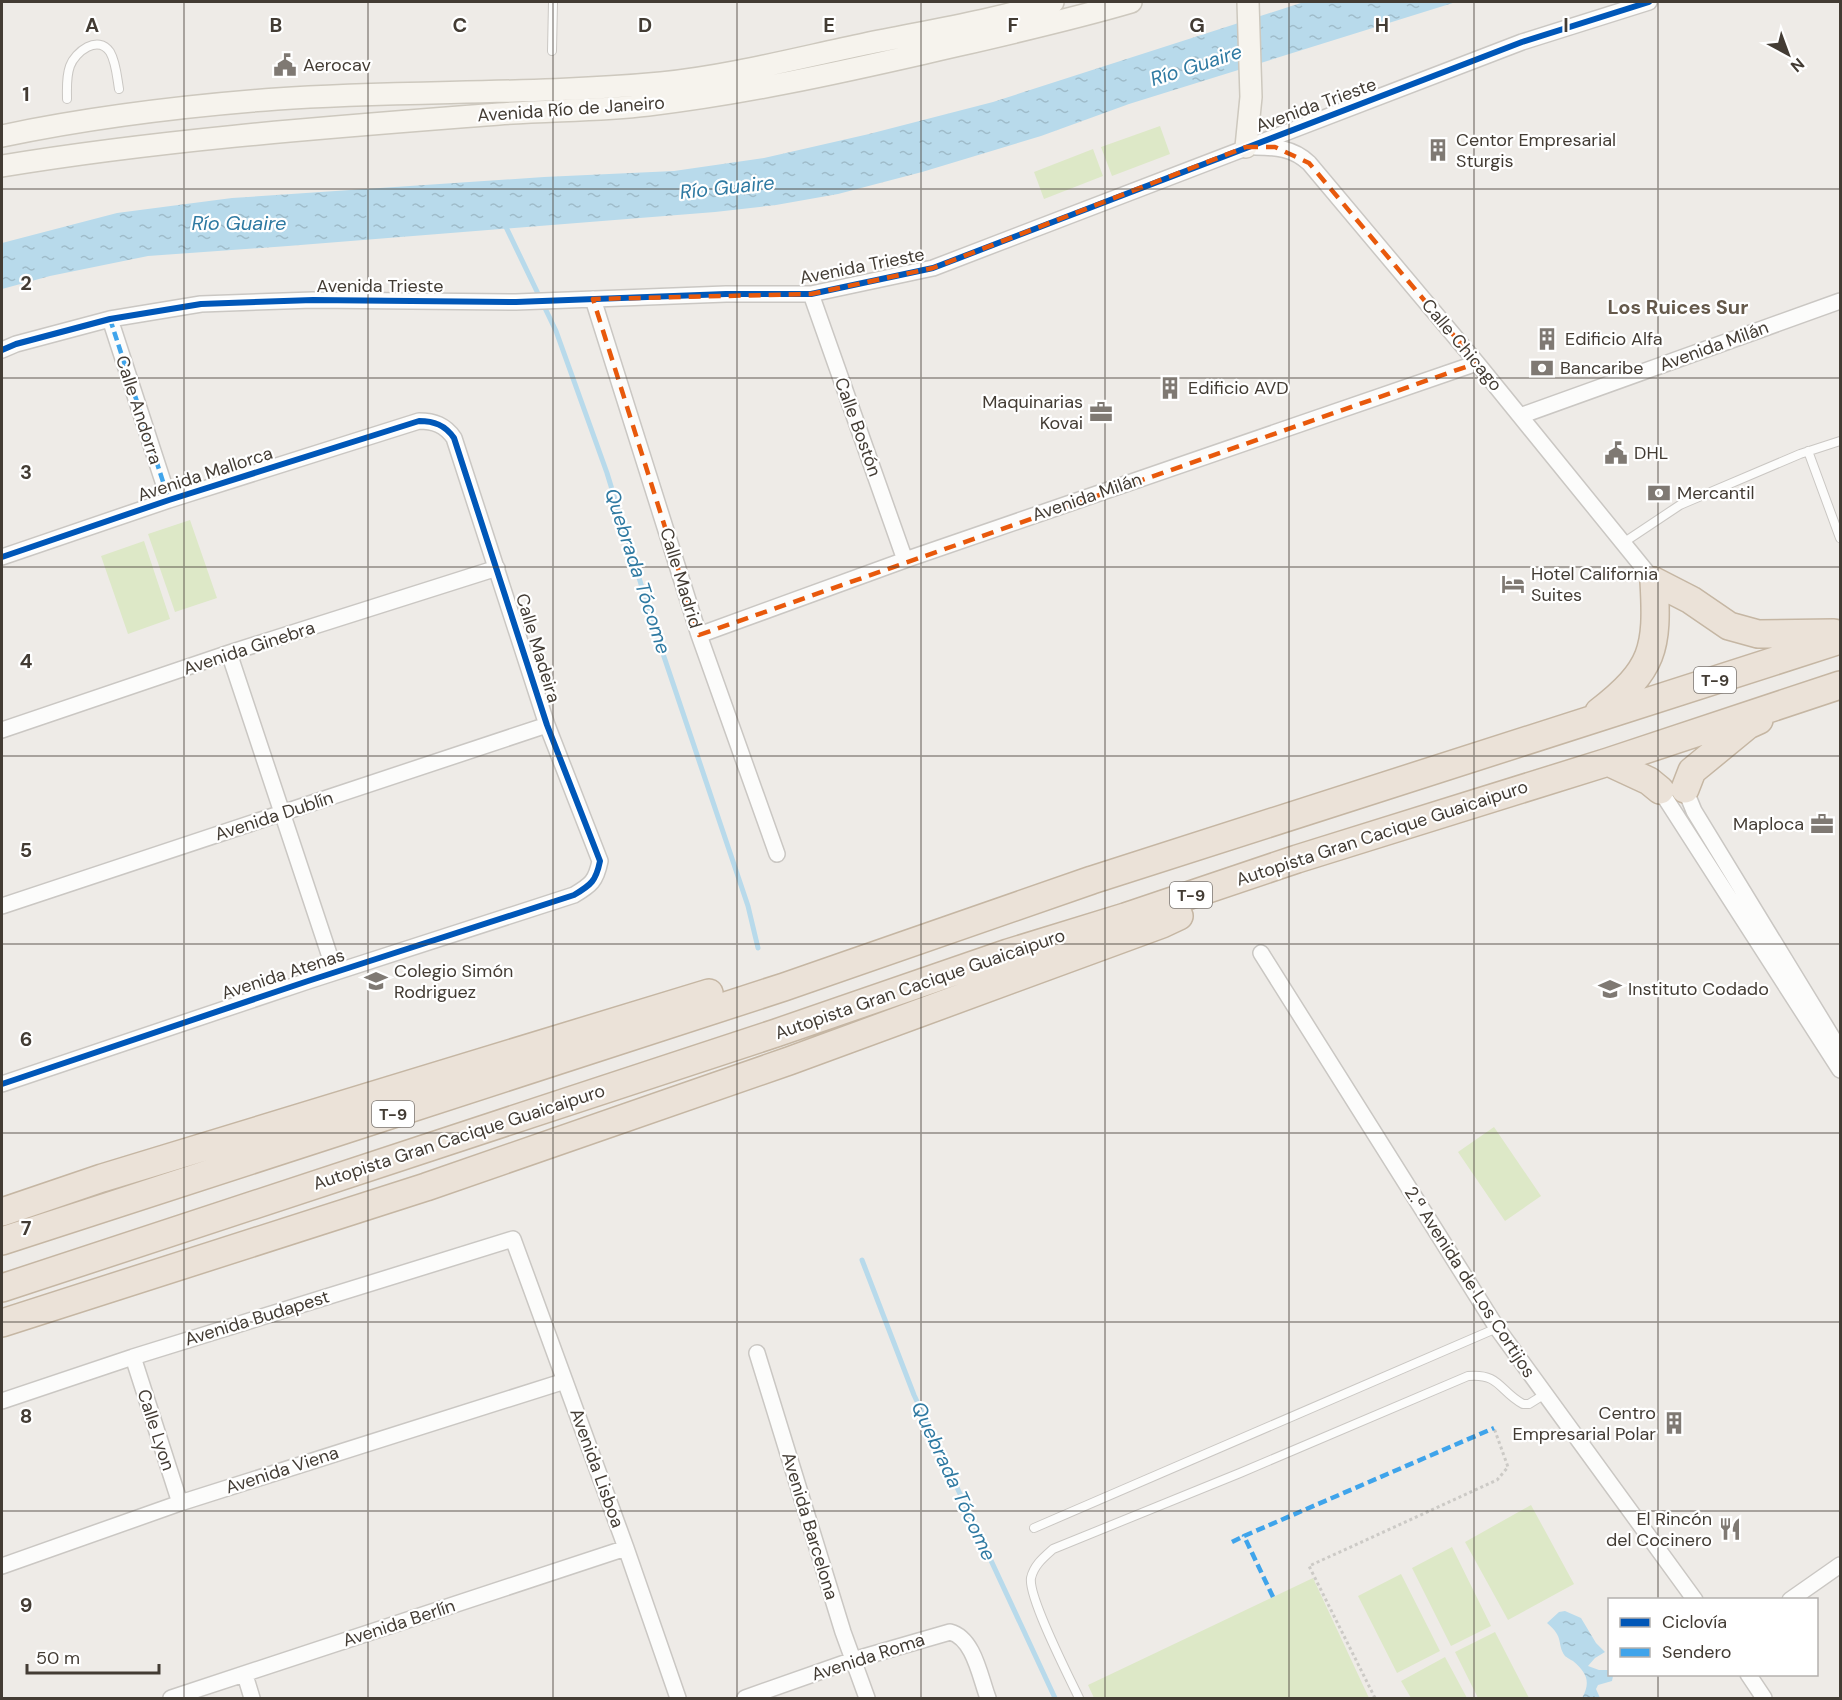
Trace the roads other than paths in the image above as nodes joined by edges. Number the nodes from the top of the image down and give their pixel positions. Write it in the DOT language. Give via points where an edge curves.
graph roads {
  1 [pos="554,2"];
  2 [pos="1053,2"];
  3 [pos="1131,2"];
  4 [pos="1248,2"];
  5 [pos="1649,2"];
  6 [pos="552,51"];
  7 [pos="118,89"];
  8 [pos="67,99"];
  9 [pos="2,136"];
  10 [pos="1246,147"];
  11 [pos="2,166"];
  12 [pos="810,294"];
  13 [pos="593,299"];
  14 [pos="1840,301"];
  15 [pos="110,319"];
  16 [pos="2,350"];
  17 [pos="1477,363"];
  18 [pos="1520,416"];
  19 [pos="419,422"];
  20 [pos="1840,441"];
  21 [pos="1808,451"];
  22 [pos="169,500"];
  23 [pos="1840,538"];
  24 [pos="1623,543"];
  25 [pos="2,557"];
  26 [pos="905,560"];
  27 [pos="497,568"];
  28 [pos="1654,581"];
  29 [pos="1840,633"];
  30 [pos="699,635"];
  31 [pos="1840,640"];
  32 [pos="229,653"];
  33 [pos="1840,685"];
  34 [pos="1802,696"];
  35 [pos="1589,720"];
  36 [pos="547,726"];
  37 [pos="2,730"];
  38 [pos="1608,762"];
  39 [pos="1672,789"];
  40 [pos="283,813"];
  41 [pos="777,854"];
  42 [pos="1297,859"];
  43 [pos="574,895"];
  44 [pos="2,906"];
  45 [pos="1261,953"];
  46 [pos="335,972"];
  47 [pos="784,987"];
  48 [pos="1840,1050"];
  49 [pos="1840,1070"];
  50 [pos="2,1084"];
  51 [pos="426,1187"];
  52 [pos="2,1212"];
  53 [pos="513,1239"];
  54 [pos="2,1241"];
  55 [pos="2,1288"];
  56 [pos="2,1323"];
  57 [pos="1497,1328"];
  58 [pos="2,1338"];
  59 [pos="757,1353"];
  60 [pos="133,1357"];
  61 [pos="565,1381"];
  62 [pos="1545,1394"];
  63 [pos="2,1401"];
  64 [pos="180,1503"];
  65 [pos="1034,1528"];
  66 [pos="626,1548"];
  67 [pos="1840,1565"];
  68 [pos="2,1566"];
  69 [pos="1694,1598"];
  70 [pos="1791,1598"];
  71 [pos="853,1660"];
  72 [pos="245,1675"];
  73 [pos="1749,1676"];
  74 [pos="171,1698"];
  75 [pos="252,1698"];
  76 [pos="678,1698"];
  77 [pos="745,1698"];
  78 [pos="867,1698"];
  79 [pos="988,1698"];
  80 [pos="1079,1698"];
  81 [pos="1764,1698"];
  1 -- 6 [label="lane"];
  2 -- 9 [label="street, Avenida Río de Janeiro" via="756,67 661,83 278,99 126,115"];
  3 -- 11 [label="street, Avenida Río de Janeiro" via="1045,26 811,79 697,98 597,110 233,135"];
  4 -- 10 [label="street" via="1251,97"];
  5 -- 10 [label="street, Avenida Trieste" via="1522,42"];
  7 -- 8 [label="lane" via="109,50 92,44 78,53 71,64"];
  10 -- 12 [label="street, Avenida Trieste" via="933,268"];
  10 -- 17 [label="street, Calle Chicago" via="1291,151 1309,163"];
  12 -- 13 [label="street, Avenida Trieste"];
  12 -- 26 [label="street, Calle Bostón"];
  13 -- 15 [label="street, Avenida Trieste" via="201,304"];
  13 -- 30 [label="street, Calle Madrid"];
  14 -- 18 [label="street, Avenida Milán"];
  15 -- 16 [label="street, Avenida Trieste"];
  15 -- 22 [label="street, Calle Andorra"];
  17 -- 18 [label="street, Calle Chicago"];
  17 -- 26 [label="street, Avenida Milán"];
  18 -- 24 [label="street, Calle Chicago"];
  19 -- 22 [label="street, Avenida Mallorca"];
  19 -- 27 [label="street, Calle Madeira" via="440,425 454,438"];
  20 -- 21 [label="lane"];
  21 -- 23 [label="lane"];
  21 -- 24 [label="lane" via="1680,505"];
  22 -- 25 [label="street, Avenida Mallorca"];
  24 -- 28 [label="street, Calle Chicago"];
  26 -- 30 [label="street, Avenida Milán"];
  27 -- 32 [label="street, Avenida Ginebra"];
  27 -- 36 [label="street, Calle Madeira"];
  28 -- 29 [label="highway" via="1729,626 1758,634"];
  28 -- 35 [label="highway" via="1656,615 1651,653 1620,696"];
  30 -- 41 [label="street, Calle Madrid"];
  31 -- 35 [label="highway, T-9"];
  32 -- 37 [label="street, Avenida Ginebra"];
  32 -- 40 [label="street"];
  33 -- 34 [label="highway, Autopista Gran Cacique Guaicaipuro / T-9"];
  34 -- 38 [label="highway, Autopista Gran Cacique Guaicaipuro / T-9"];
  34 -- 39 [label="highway" via="1748,725"];
  35 -- 47 [label="highway, T-9" via="1092,880"];
  36 -- 40 [label="street, Avenida Dublín"];
  36 -- 43 [label="street, Calle Madeira" via="600,861 597,876"];
  38 -- 39 [label="highway"];
  38 -- 42 [label="highway, Autopista Gran Cacique Guaicaipuro / T-9"];
  39 -- 48 [label="street" via="1694,811"];
  39 -- 49 [label="street"];
  40 -- 44 [label="street, Avenida Dublín"];
  40 -- 46 [label="street"];
  42 -- 51 [label="highway" via="1162,924 789,1061"];
  42 -- 55 [label="highway, Autopista Gran Cacique Guaicaipuro / T-9"];
  43 -- 46 [label="street, Avenida Atenas"];
  45 -- 57 [label="street, 2.ª Avenida de Los Cortijos"];
  46 -- 50 [label="street, Avenida Atenas"];
  47 -- 52 [label="highway" via="741,984 658,1007"];
  47 -- 54 [label="highway, T-9"];
  51 -- 56 [label="highway"];
  51 -- 58 [label="highway" via="291,1241"];
  53 -- 60 [label="street, Avenida Budapest"];
  53 -- 61 [label="street, Avenida Lisboa"];
  57 -- 62 [label="street, 2.ª Avenida de Los Cortijos"];
  57 -- 65 [label="lane"];
  59 -- 71 [label="street, Avenida Barcelona"];
  60 -- 63 [label="street, Avenida Budapest"];
  60 -- 64 [label="street, Calle Lyon"];
  61 -- 64 [label="street, Avenida Viena"];
  61 -- 66 [label="street, Avenida Lisboa"];
  62 -- 69 [label="street, 2.ª Avenida de Los Cortijos"];
  62 -- 80 [label="lane" via="1523,1404 1494,1380 1482,1375 1468,1376 1053,1549 1038,1562 1031,1580 1036,1601"];
  64 -- 68 [label="street, Avenida Viena"];
  66 -- 72 [label="street, Avenida Berlín"];
  66 -- 76 [label="street, Avenida Lisboa"];
  67 -- 70 [label="street"];
  71 -- 77 [label="street, Avenida Roma"];
  71 -- 78 [label="street, Avenida Barcelona"];
  71 -- 79 [label="street, Avenida Roma" via="950,1632 958,1634 969,1644"];
  72 -- 74 [label="street, Avenida Berlín"];
  72 -- 75 [label="street"];
  73 -- 81 [label="street"];
}
